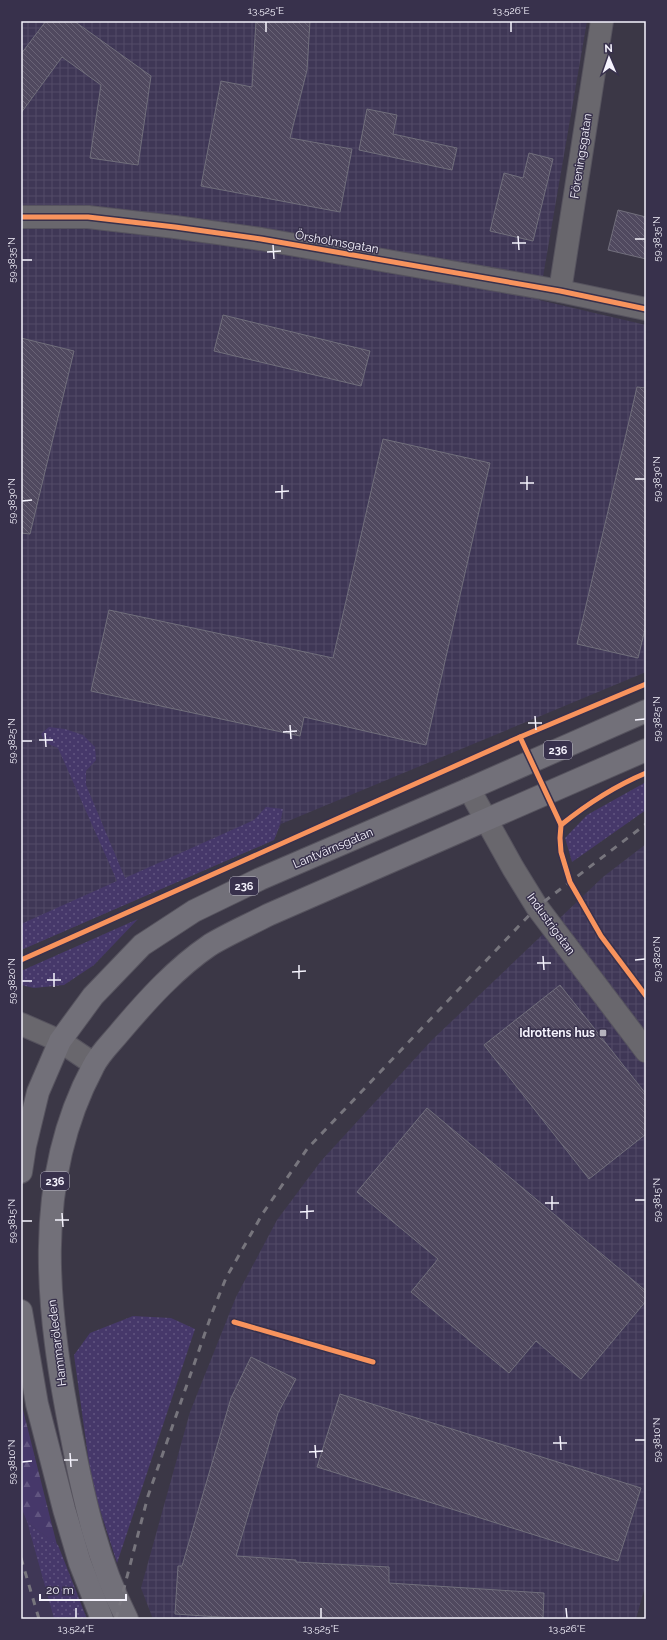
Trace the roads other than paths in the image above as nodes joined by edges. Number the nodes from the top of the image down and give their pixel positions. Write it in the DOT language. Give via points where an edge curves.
graph roads {
  1 [pos="602,21"];
  2 [pos="21,217"];
  3 [pos="560,291"];
  4 [pos="646,309"];
  5 [pos="646,711"];
  6 [pos="646,750"];
  7 [pos="469,789"];
  8 [pos="486,820"];
  9 [pos="21,1024"];
  10 [pos="60,1041"];
  11 [pos="646,1051"];
  12 [pos="94,1064"];
  13 [pos="21,1172"];
  14 [pos="21,1311"];
  15 [pos="102,1619"];
  16 [pos="127,1619"];
  1 -- 3 [label="street, Föreningsgatan"];
  2 -- 3 [label="street, Örsholmsgatan" via="88,217 175,227 261,239"];
  3 -- 4 [label="street, Örsholmsgatan"];
  5 -- 7 [label="main road, Lantvärnsgatan / 236"];
  6 -- 8 [label="main road, 236"];
  7 -- 8 [label="street, Industrigatan"];
  7 -- 10 [label="main road, Lantvärnsgatan / 236" via="260,879 194,911 142,945 94,996"];
  8 -- 11 [label="street, Industrigatan" via="537,907"];
  8 -- 12 [label="main road, 236" via="268,916 211,945 177,972 138,1011"];
  9 -- 10 [label="street"];
  10 -- 12 [label="street"];
  10 -- 13 [label="main road, 236" via="38,1092"];
  12 -- 16 [label="main road, Hammaröleden / 236" via="74,1106 57,1166 50,1216 52,1304 64,1402 84,1500 99,1551"];
  14 -- 15 [label="main road" via="37,1404 64,1509 80,1563"];
}
